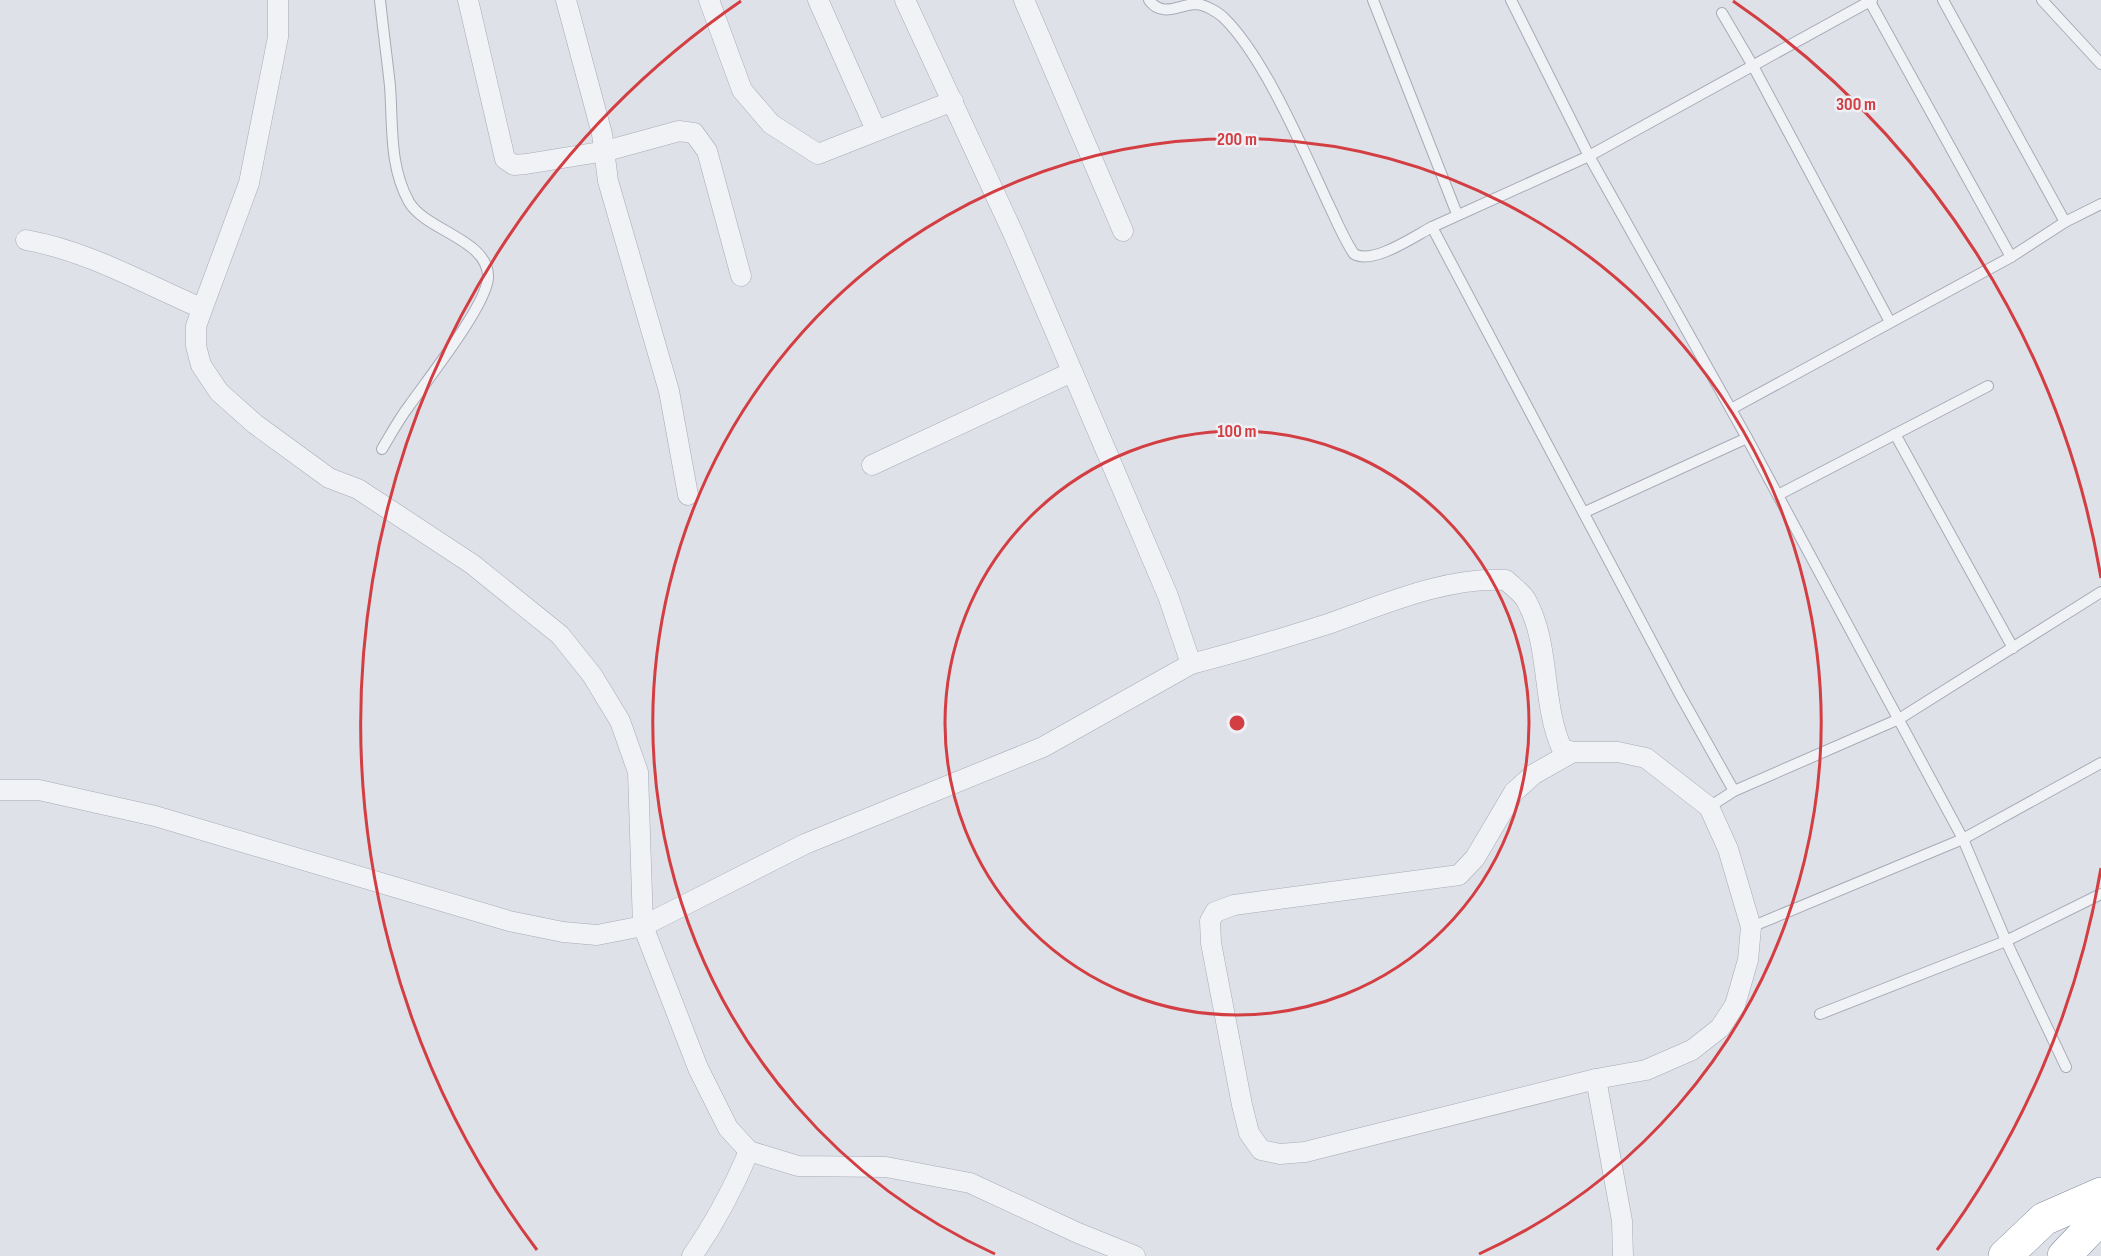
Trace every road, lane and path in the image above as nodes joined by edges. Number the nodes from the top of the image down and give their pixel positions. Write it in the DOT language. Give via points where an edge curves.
graph roads {
  1 [pos="278,0"];
  2 [pos="380,0"];
  3 [pos="468,0"];
  4 [pos="566,0"];
  5 [pos="709,0"];
  6 [pos="818,0"];
  7 [pos="905,0"];
  8 [pos="1024,0"];
  9 [pos="1149,0"];
  10 [pos="1373,0"];
  11 [pos="1511,0"];
  12 [pos="1870,0"];
  13 [pos="1943,0"];
  14 [pos="2042,0"];
  15 [pos="1722,13"];
  16 [pos="2101,64"];
  17 [pos="1753,66"];
  18 [pos="953,100"];
  19 [pos="876,130"];
  20 [pos="606,151"];
  21 [pos="1589,156"];
  22 [pos="2101,204"];
  23 [pos="1457,214"];
  24 [pos="2065,222"];
  25 [pos="1432,227"];
  26 [pos="1123,231"];
  27 [pos="26,240"];
  28 [pos="2011,257"];
  29 [pos="741,276"];
  30 [pos="201,308"];
  31 [pos="1890,322"];
  32 [pos="1072,372"];
  33 [pos="1988,386"];
  34 [pos="1731,409"];
  35 [pos="1895,434"];
  36 [pos="1747,438"];
  37 [pos="382,449"];
  38 [pos="872,465"];
  39 [pos="688,495"];
  40 [pos="1778,495"];
  41 [pos="1585,512"];
  42 [pos="2101,591"];
  43 [pos="2013,648"];
  44 [pos="1191,664"];
  45 [pos="1899,719"];
  46 [pos="1573,752"];
  47 [pos="2101,763"];
  48 [pos="0,790"];
  49 [pos="1734,790"];
  50 [pos="1709,807"];
  51 [pos="1963,839"];
  52 [pos="2101,894"];
  53 [pos="643,926"];
  54 [pos="1751,927"];
  55 [pos="2007,941"];
  56 [pos="1820,1014"];
  57 [pos="2066,1067"];
  58 [pos="1596,1078"];
  59 [pos="749,1151"];
  60 [pos="2101,1194"];
  61 [pos="2101,1217"];
  62 [pos="697,1253"];
  63 [pos="2065,1255"];
  64 [pos="1135,1256"];
  65 [pos="1623,1256"];
  66 [pos="2005,1256"];
  1 -- 30 [label="street" via="278,37 249,183"];
  2 -- 37 [label="lane" via="395,171 410,204 474,249 488,271 488,282 478,303"];
  3 -- 20 [label="street" via="505,159 514,165"];
  4 -- 20 [label="street"];
  5 -- 19 [label="street" via="742,90 771,123 818,154"];
  6 -- 19 [label="street"];
  7 -- 18 [label="street"];
  8 -- 26 [label="street"];
  9 -- 25 [label="lane" via="1161,9 1205,6 1223,18 1251,52 1354,254 1360,258 1376,256"];
  10 -- 23 [label="lane"];
  11 -- 21 [label="lane"];
  12 -- 17 [label="lane"];
  12 -- 28 [label="lane"];
  13 -- 24 [label="lane"];
  14 -- 16 [label="lane"];
  15 -- 17 [label="lane"];
  17 -- 21 [label="lane"];
  17 -- 31 [label="lane"];
  18 -- 19 [label="street"];
  18 -- 32 [label="street"];
  20 -- 29 [label="street" via="679,131 694,133 707,151"];
  20 -- 39 [label="street" via="608,181 669,391"];
  21 -- 23 [label="lane"];
  21 -- 34 [label="lane"];
  22 -- 24 [label="lane"];
  23 -- 25 [label="lane"];
  24 -- 28 [label="lane"];
  25 -- 41 [label="lane"];
  27 -- 30 [label="street" via="61,246 90,257"];
  28 -- 31 [label="lane"];
  30 -- 53 [label="street" via="196,346 201,365 219,392 255,424 329,478 358,489 472,564 560,635 592,675 620,721 638,772"];
  31 -- 34 [label="lane"];
  32 -- 38 [label="street"];
  32 -- 44 [label="street" via="1168,596"];
  33 -- 35 [label="lane"];
  34 -- 36 [label="lane"];
  35 -- 40 [label="lane"];
  35 -- 43 [label="lane"];
  36 -- 40 [label="lane"];
  36 -- 41 [label="lane"];
  40 -- 45 [label="lane"];
  41 -- 49 [label="lane"];
  42 -- 43 [label="lane"];
  43 -- 45 [label="lane"];
  44 -- 46 [label="street" via="1264,645 1428,590 1480,579 1506,580 1526,599 1539,638 1554,730 1562,748"];
  44 -- 53 [label="street" via="1042,747 805,844"];
  45 -- 49 [label="lane"];
  45 -- 51 [label="lane"];
  46 -- 50 [label="street" via="1618,752 1646,758"];
  46 -- 58 [label="street" via="1534,774 1514,792 1474,858 1459,875 1234,905 1215,912 1210,921 1210,943 1242,1105 1249,1133 1261,1150 1280,1154 1305,1152"];
  47 -- 51 [label="lane"];
  48 -- 53 [label="street" via="39,790 155,816 509,921 597,935"];
  49 -- 50 [label="lane"];
  50 -- 54 [label="street" via="1728,849"];
  51 -- 54 [label="lane"];
  51 -- 55 [label="lane"];
  52 -- 55 [label="lane"];
  53 -- 59 [label="street" via="698,1068 728,1128"];
  54 -- 58 [label="street" via="1748,960 1735,1005 1719,1028 1692,1050 1646,1070"];
  55 -- 56 [label="lane"];
  55 -- 57 [label="lane"];
  58 -- 65 [label="street" via="1622,1221"];
  59 -- 62 [label="street" via="730,1195"];
  59 -- 64 [label="street" via="798,1166 886,1167 970,1183"];
  60 -- 66 [label="highway" via="2044,1219"];
  61 -- 63 [label="highway"];
}
